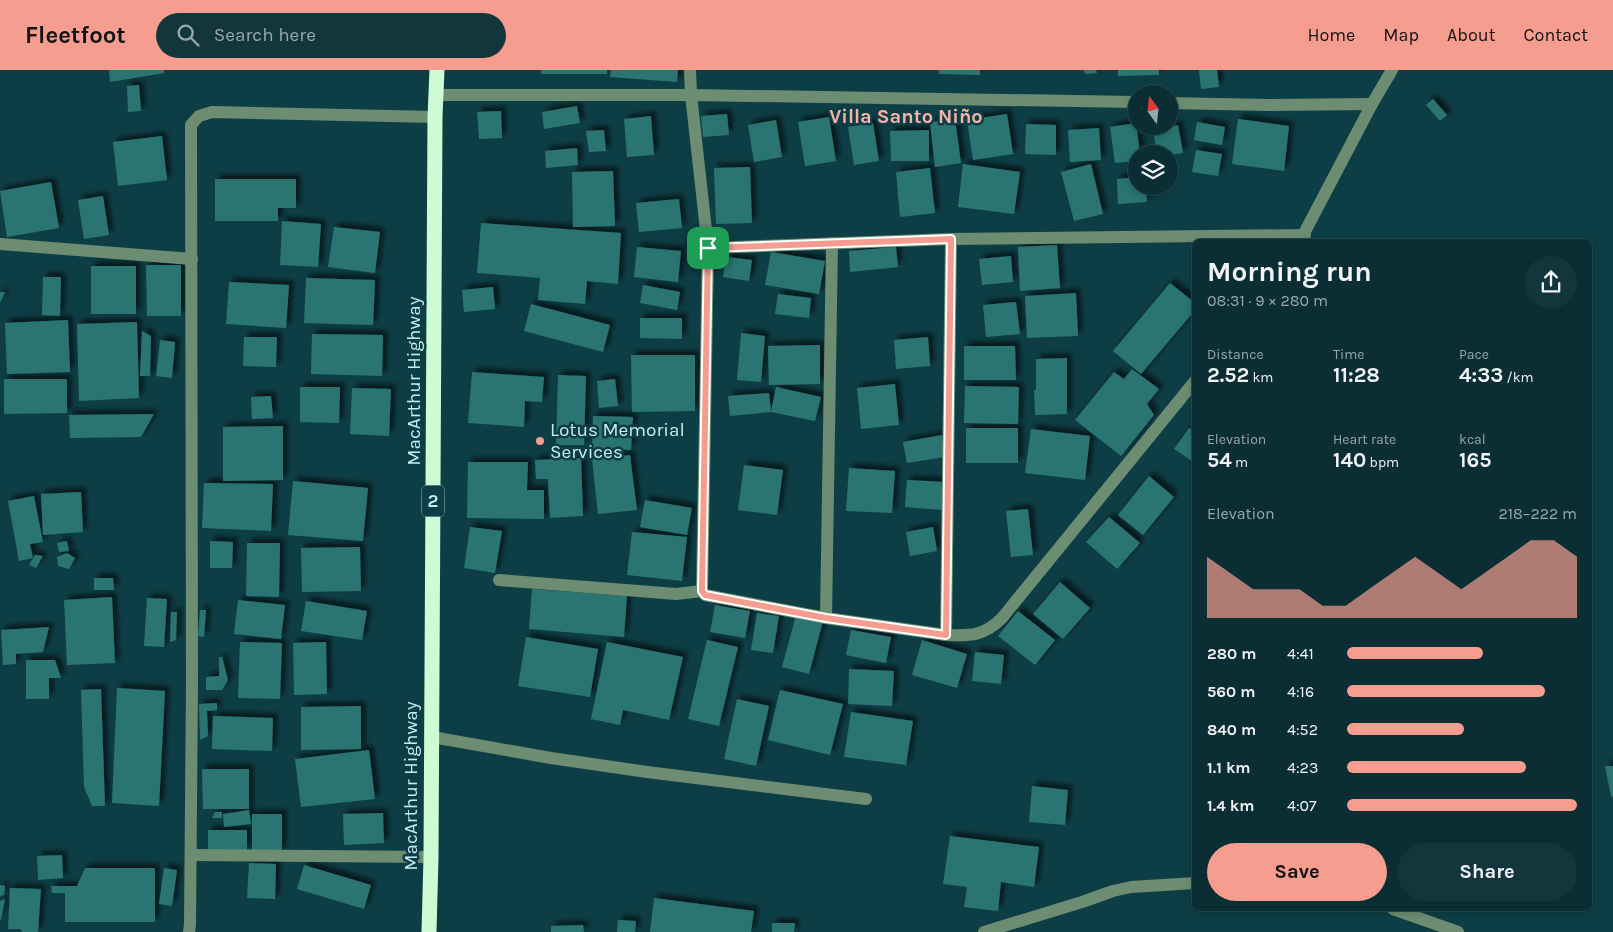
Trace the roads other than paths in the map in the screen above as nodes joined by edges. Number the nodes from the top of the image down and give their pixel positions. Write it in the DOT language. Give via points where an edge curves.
graph roads {
  1 [pos="437,70"];
  2 [pos="690,70"];
  3 [pos="1392,70"];
  4 [pos="691,94"];
  5 [pos="436,95"];
  6 [pos="1128,102"];
  7 [pos="1178,102"];
  8 [pos="1372,104"];
  9 [pos="435,117"];
  10 [pos="1302,238"];
  11 [pos="951,239"];
  12 [pos="832,243"];
  13 [pos="0,244"];
  14 [pos="708,248"];
  15 [pos="192,259"];
  16 [pos="1192,385"];
  17 [pos="499,580"];
  18 [pos="702,591"];
  19 [pos="826,618"];
  20 [pos="946,635"];
  21 [pos="432,737"];
  22 [pos="866,799"];
  23 [pos="191,855"];
  24 [pos="431,857"];
  25 [pos="1192,883"];
  26 [pos="1399,911"];
  27 [pos="189,932"];
  28 [pos="429,932"];
  29 [pos="984,932"];
  30 [pos="1458,932"];
  1 -- 5 [label="highway, MacArthur Highway / 2"];
  2 -- 4 [label="street"];
  3 -- 8 [label="street"];
  4 -- 5 [label="street"];
  4 -- 6 [label="street"];
  4 -- 14 [label="street"];
  5 -- 9 [label="highway, MacArthur Highway / 2"];
  7 -- 8 [label="street"];
  8 -- 10 [label="street"];
  9 -- 15 [label="street" via="212,112 198,116 191,125"];
  9 -- 21 [label="highway, MacArthur Highway / 2"];
  10 -- 11 [label="street"];
  11 -- 12 [label="street"];
  11 -- 20 [label="street"];
  12 -- 14 [label="street"];
  12 -- 19 [label="street"];
  13 -- 15 [label="street"];
  14 -- 18 [label="street"];
  15 -- 23 [label="street"];
  16 -- 20 [label="street" via="1002,618 984,632"];
  17 -- 18 [label="street" via="676,594"];
  18 -- 19 [label="street" via="705,595"];
  19 -- 20 [label="street"];
  21 -- 22 [label="street" via="551,758"];
  21 -- 24 [label="highway, MacArthur Highway / 2"];
  23 -- 24 [label="street"];
  23 -- 27 [label="street"];
  24 -- 28 [label="highway, MacArthur Highway / 2"];
  25 -- 29 [label="street" via="1113,890"];
  26 -- 30 [label="street"];
}
